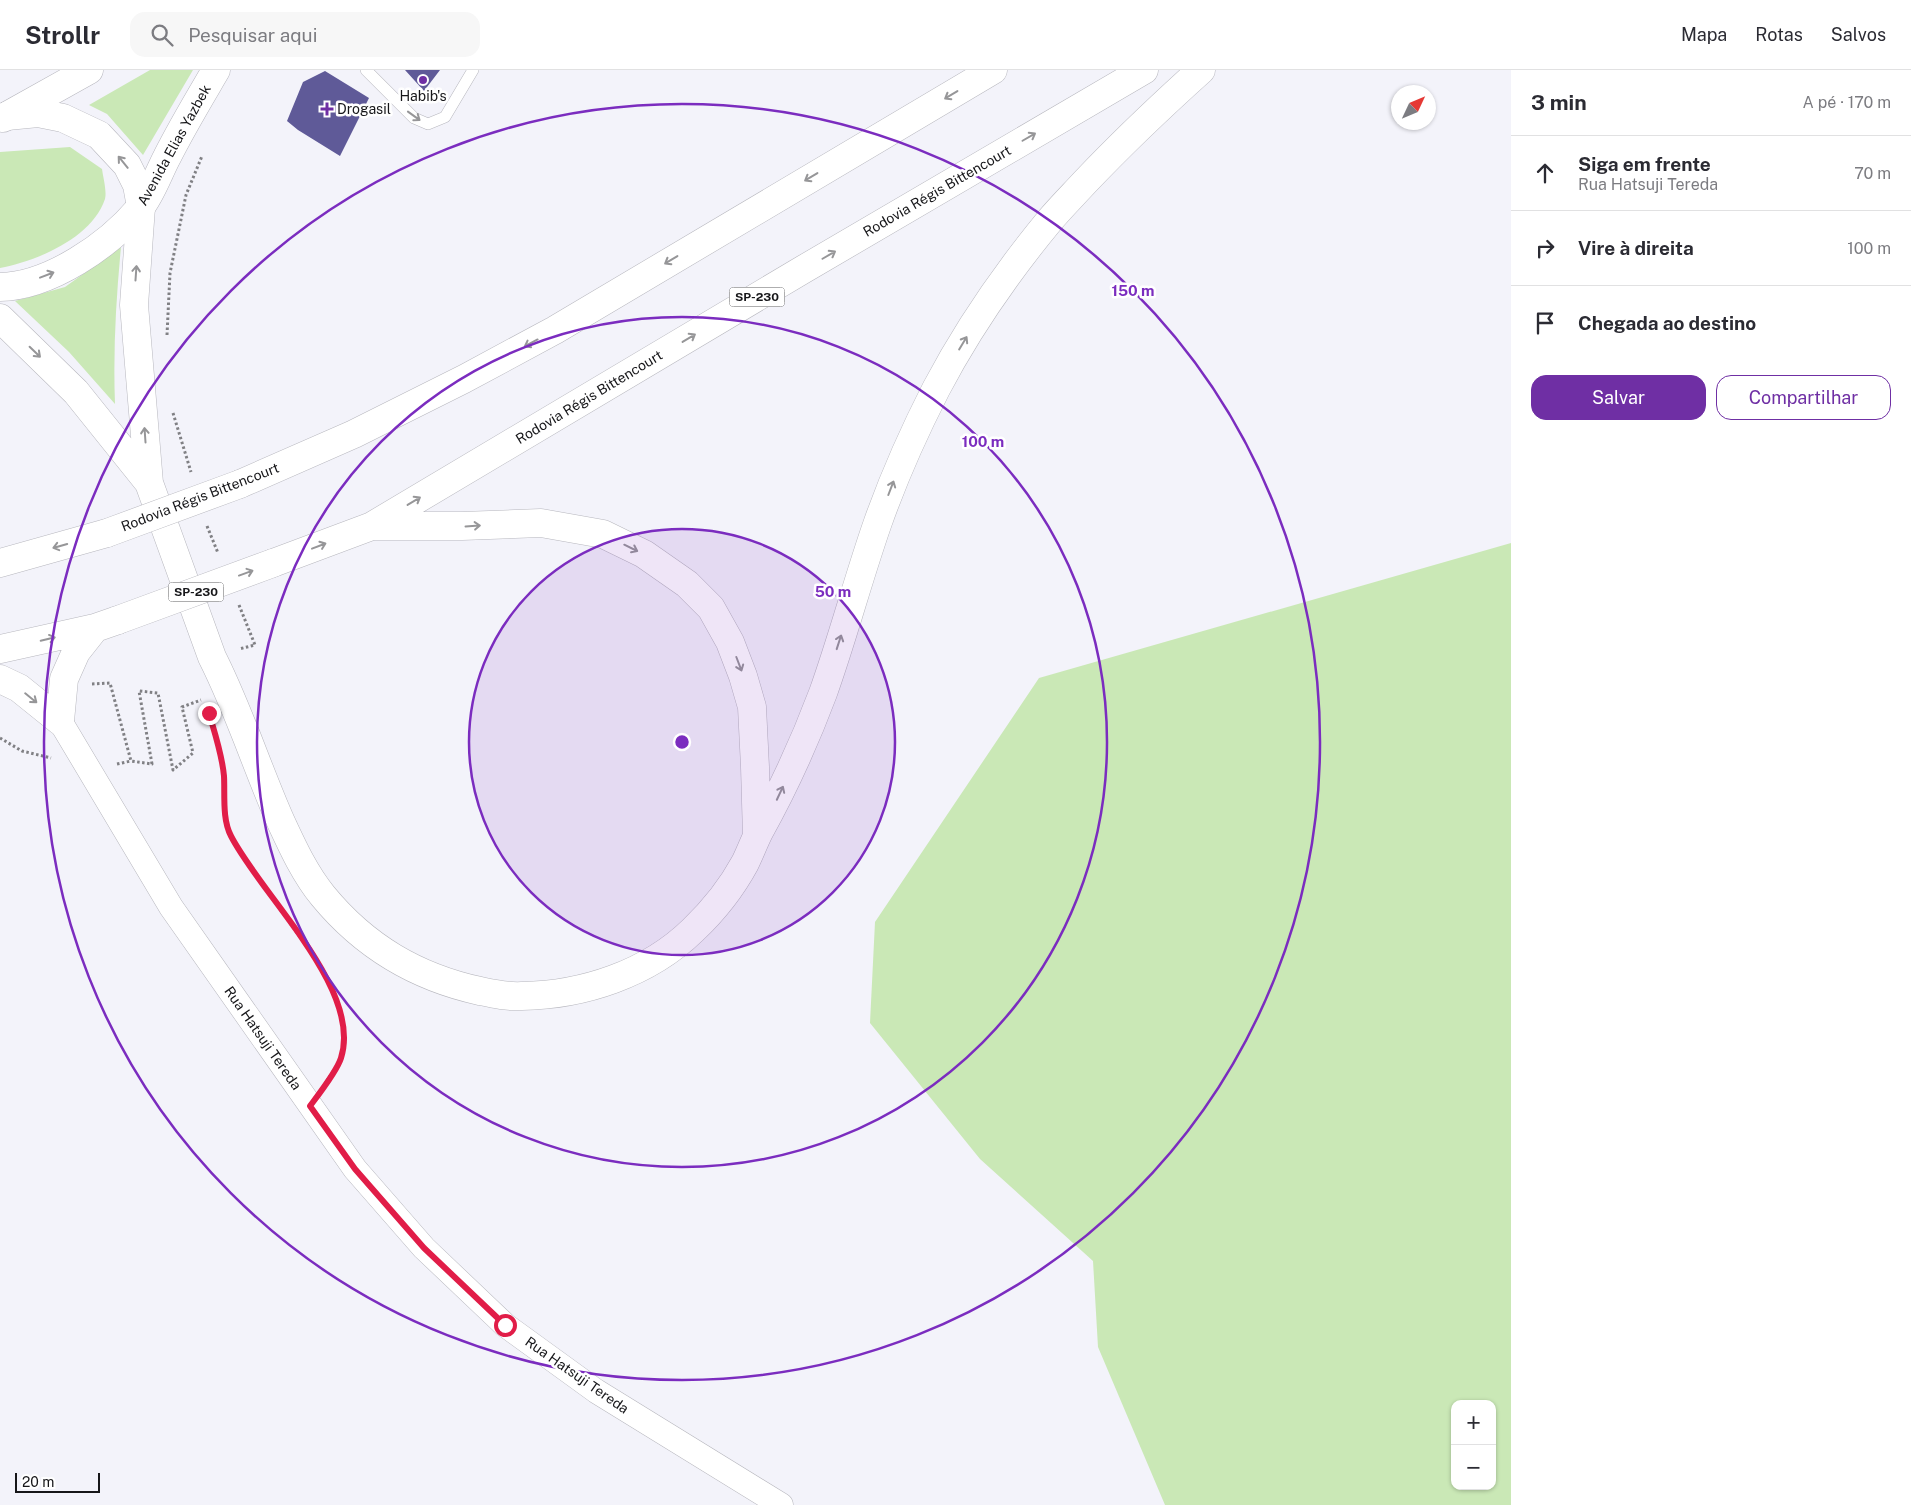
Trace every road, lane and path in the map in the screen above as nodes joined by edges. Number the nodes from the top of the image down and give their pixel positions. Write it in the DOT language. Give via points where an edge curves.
graph roads {
  1 [pos="89,70"];
  2 [pos="216,70"];
  3 [pos="366,70"];
  4 [pos="473,70"];
  5 [pos="993,70"];
  6 [pos="1144,70"];
  7 [pos="1202,70"];
  8 [pos="3,118"];
  9 [pos="141,207"];
  10 [pos="0,287"];
  11 [pos="0,318"];
  12 [pos="149,484"];
  13 [pos="372,526"];
  14 [pos="0,563"];
  15 [pos="107,624"];
  16 [pos="0,649"];
  17 [pos="0,679"];
  18 [pos="60,721"];
  19 [pos="220,749"];
  20 [pos="757,836"];
  21 [pos="310,1106"];
  22 [pos="781,1505"];
  1 -- 8 [label="main road"];
  2 -- 9 [label="main road, Avenida Elias Yazbek" via="182,126"];
  3 -- 4 [label="lane, one-way" via="414,118 428,124 445,117"];
  5 -- 14 [label="main road, Rodovia Régis Bittencourt, one-way, bridge" via="555,330 354,434 240,484 107,533"];
  13 -- 6 [label="main road, Rodovia Régis Bittencourt / SP-230, one-way"];
  20 -- 7 [label="main road, one-way" via="782,788 819,701 878,523 904,456 937,388 995,294 1051,218 1112,154"];
  9 -- 8 [label="main road, one-way" via="137,185 127,165 99,136 63,118 38,113"];
  10 -- 9 [label="main road, Avenida Elias Yazbek, one-way" via="13,287 50,275 85,256"];
  12 -- 9 [label="main road, one-way" via="134,305"];
  11 -- 12 [label="main road, one-way" via="76,392"];
  12 -- 20 [label="main road" via="212,657 298,859 321,894 351,927 406,966 440,980 507,997 548,996 610,980 663,955 693,931 723,897 744,865"];
  15 -- 13 [label="main road, Rodovia Régis Bittencourt / SP-230, one-way, bridge"];
  13 -- 20 [label="main road, one-way" via="541,523 604,534 644,554 686,584 711,608 744,676 752,707"];
  16 -- 15 [label="main road, Rodovia Régis Bittencourt / SP-230, one-way"];
  15 -- 18 [label="main road" via="76,652 64,679"];
  17 -- 18 [label="main road, one-way" via="19,688"];
  18 -- 21 [label="street, Rua Hatsuji Tereda" via="171,907"];
  19 -- 21 [label="path" via="230,835 315,958 331,986 340,1013 345,1040 341,1060"];
  21 -- 22 [label="street, Rua Hatsuji Tereda" via="355,1169 424,1248 505,1325 596,1391"];
}
